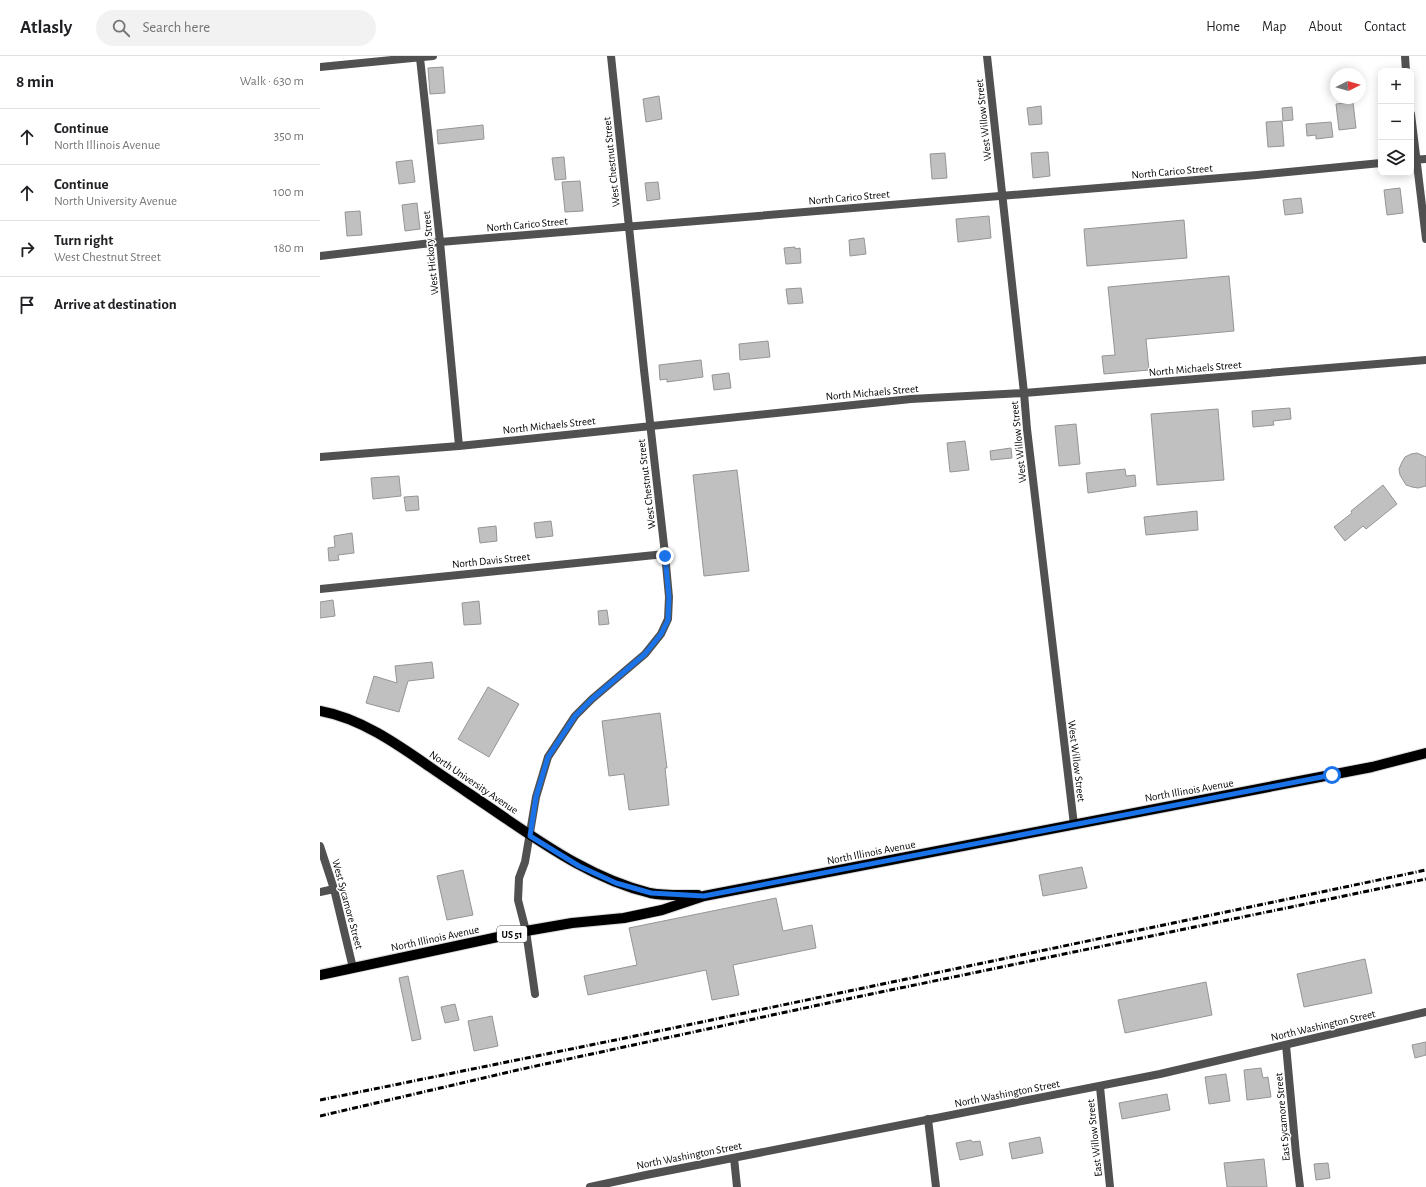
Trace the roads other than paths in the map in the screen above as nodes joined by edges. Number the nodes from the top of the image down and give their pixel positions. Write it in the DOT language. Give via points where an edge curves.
graph roads {
  1 [pos="433,56"];
  2 [pos="611,56"];
  3 [pos="987,56"];
  4 [pos="1405,56"];
  5 [pos="420,58"];
  6 [pos="320,67"];
  7 [pos="1406,68"];
  8 [pos="1426,159"];
  9 [pos="1414,160"];
  10 [pos="1378,163"];
  11 [pos="1002,196"];
  12 [pos="629,227"];
  13 [pos="1426,239"];
  14 [pos="440,242"];
  15 [pos="320,256"];
  16 [pos="1426,360"];
  17 [pos="1024,393"];
  18 [pos="650,426"];
  19 [pos="460,446"];
  20 [pos="320,457"];
  21 [pos="665,554"];
  22 [pos="320,589"];
  23 [pos="320,711"];
  24 [pos="1426,753"];
  25 [pos="1074,825"];
  26 [pos="530,836"];
  27 [pos="320,846"];
  28 [pos="334,889"];
  29 [pos="320,892"];
  30 [pos="704,896"];
  31 [pos="526,931"];
  32 [pos="353,968"];
  33 [pos="320,975"];
  34 [pos="535,994"];
  35 [pos="1426,1012"];
  36 [pos="1286,1045"];
  37 [pos="1100,1087"];
  38 [pos="928,1119"];
  39 [pos="734,1158"];
  40 [pos="590,1187"];
  41 [pos="737,1187"];
  42 [pos="936,1187"];
  43 [pos="1110,1187"];
  44 [pos="1300,1187"];
  1 -- 5 [label="street"];
  2 -- 12 [label="street, West Chestnut Street"];
  3 -- 11 [label="street, West Willow Street"];
  4 -- 7 [label="street"];
  5 -- 6 [label="street"];
  5 -- 14 [label="street, West Hickory Street"];
  8 -- 9 [label="street"];
  9 -- 13 [label="street"];
  10 -- 11 [label="street, North Carico Street"];
  11 -- 12 [label="street, North Carico Street"];
  11 -- 17 [label="street, West Willow Street"];
  12 -- 14 [label="street, North Carico Street"];
  12 -- 18 [label="street, West Chestnut Street"];
  14 -- 15 [label="street, North Carico Street"];
  14 -- 19 [label="street, West Hickory Street"];
  16 -- 17 [label="street, North Michaels Street"];
  17 -- 18 [label="street, North Michaels Street" via="911,399"];
  17 -- 25 [label="street, West Willow Street"];
  18 -- 19 [label="street, North Michaels Street"];
  18 -- 21 [label="street, West Chestnut Street"];
  19 -- 20 [label="street, North Michaels Street"];
  21 -- 22 [label="street, North Davis Street"];
  21 -- 26 [label="street, West Chestnut Street" via="669,597 668,620 661,634 645,654 575,716 548,757 536,797"];
  23 -- 26 [label="main road, North University Avenue / US 51" via="332,713 381,735"];
  24 -- 25 [label="main road, North Illinois Avenue / US 51" via="1372,767"];
  25 -- 30 [label="main road, North Illinois Avenue / US 51"];
  26 -- 30 [label="main road, North University Avenue / US 51" via="579,866 616,883 651,893"];
  26 -- 31 [label="street, West Chestnut Street" via="519,878 518,900"];
  27 -- 28 [label="street, West Sycamore Street"];
  28 -- 29 [label="street"];
  28 -- 32 [label="street, West Sycamore Street"];
  30 -- 31 [label="main road, North Illinois Avenue / US 51" via="662,910 624,918"];
  31 -- 32 [label="main road, North Illinois Avenue / US 51"];
  31 -- 34 [label="street, West Chestnut Street"];
  32 -- 33 [label="main road, North Illinois Avenue / US 51"];
  35 -- 36 [label="street, North Washington Street"];
  36 -- 37 [label="street, North Washington Street"];
  36 -- 44 [label="street, East Sycamore Street"];
  37 -- 38 [label="street, North Washington Street"];
  37 -- 43 [label="street, East Willow Street"];
  38 -- 39 [label="street, North Washington Street"];
  38 -- 42 [label="street"];
  39 -- 40 [label="street, North Washington Street"];
  39 -- 41 [label="street"];
}
